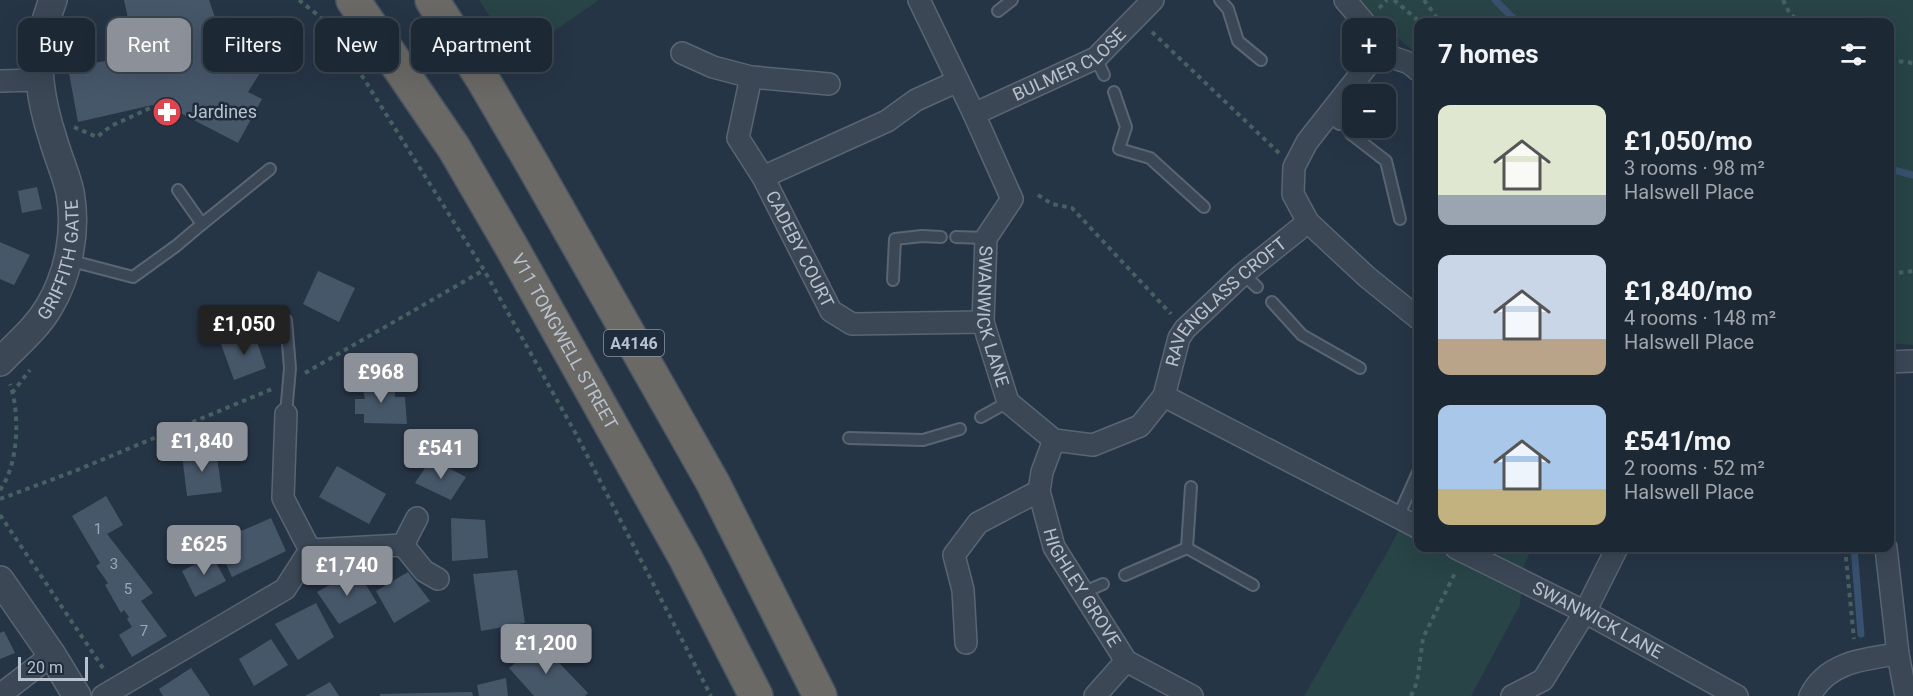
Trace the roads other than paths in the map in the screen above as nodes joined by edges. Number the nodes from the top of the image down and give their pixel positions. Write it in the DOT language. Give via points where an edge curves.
graph roads {
  1 [pos="53,0"];
  2 [pos="432,0"];
  3 [pos="919,0"];
  4 [pos="1012,0"];
  5 [pos="1153,0"];
  6 [pos="1220,0"];
  7 [pos="1345,0"];
  8 [pos="364,8"];
  9 [pos="998,11"];
  10 [pos="1360,18"];
  11 [pos="682,53"];
  12 [pos="1396,58"];
  13 [pos="1261,60"];
  14 [pos="1414,67"];
  15 [pos="1364,72"];
  16 [pos="751,77"];
  17 [pos="40,80"];
  18 [pos="0,81"];
  19 [pos="958,81"];
  20 [pos="829,84"];
  21 [pos="1114,92"];
  22 [pos="974,114"];
  23 [pos="1356,138"];
  24 [pos="270,170"];
  25 [pos="764,177"];
  26 [pos="178,190"];
  27 [pos="1204,207"];
  28 [pos="1400,219"];
  29 [pos="1308,222"];
  30 [pos="202,224"];
  31 [pos="941,237"];
  32 [pos="956,237"];
  33 [pos="986,238"];
  34 [pos="68,260"];
  35 [pos="893,280"];
  36 [pos="1272,302"];
  37 [pos="1414,315"];
  38 [pos="286,320"];
  39 [pos="983,322"];
  40 [pos="1913,361"];
  41 [pos="1894,362"];
  42 [pos="1360,368"];
  43 [pos="4,370"];
  44 [pos="1164,396"];
  45 [pos="1008,402"];
  46 [pos="286,414"];
  47 [pos="981,417"];
  48 [pos="960,429"];
  49 [pos="849,438"];
  50 [pos="1054,440"];
  51 [pos="1414,481"];
  52 [pos="1191,487"];
  53 [pos="1039,490"];
  54 [pos="1398,517"];
  55 [pos="417,518"];
  56 [pos="1414,525"];
  57 [pos="403,545"];
  58 [pos="1187,548"];
  59 [pos="310,550"];
  60 [pos="1464,552"];
  61 [pos="1615,552"];
  62 [pos="1886,552"];
  63 [pos="1125,575"];
  64 [pos="438,579"];
  65 [pos="0,580"];
  66 [pos="1253,585"];
  67 [pos="1584,612"];
  68 [pos="966,643"];
  69 [pos="1898,654"];
  70 [pos="52,655"];
  71 [pos="1125,662"];
  72 [pos="1908,690"];
  73 [pos="110,692"];
  74 [pos="0,695"];
  75 [pos="77,696"];
  76 [pos="756,696"];
  77 [pos="820,696"];
  78 [pos="1095,696"];
  79 [pos="1192,696"];
  80 [pos="1512,696"];
  81 [pos="1737,696"];
  82 [pos="1810,696"];
  1 -- 17 [label="street, GRIFFITH GATE" via="44,28"];
  2 -- 77 [label="highway, A4146" via="530,160 713,483"];
  3 -- 19 [label="street, SWANWICK LANE"];
  4 -- 9 [label="lane"];
  5 -- 22 [label="street, BULMER CLOSE" via="1136,16 1100,66"];
  6 -- 13 [label="lane" via="1228,9 1238,40"];
  7 -- 10 [label="street"];
  8 -- 76 [label="highway, V11 TONGWELL STREET" via="454,148 511,246 686,559"];
  11 -- 16 [label="street" via="713,67"];
  12 -- 14 [label="street"];
  15 -- 29 [label="street" via="1333,119 1307,142 1294,167 1293,194"];
  16 -- 20 [label="street"];
  16 -- 25 [label="street, CADEBY COURT" via="738,138"];
  17 -- 18 [label="street"];
  17 -- 34 [label="street, GRIFFITH GATE" via="70,192 72,236"];
  19 -- 22 [label="street, SWANWICK LANE"];
  19 -- 25 [label="street, CADEBY COURT" via="916,100 887,121"];
  21 -- 27 [label="lane" via="1126,127 1119,149 1150,158"];
  22 -- 33 [label="street, SWANWICK LANE" via="1012,199"];
  23 -- 28 [label="lane" via="1386,161"];
  24 -- 30 [label="lane"];
  25 -- 39 [label="street, CADEBY COURT" via="831,311 852,324"];
  26 -- 30 [label="lane"];
  29 -- 37 [label="street"];
  29 -- 44 [label="street, RAVENGLASS CROFT" via="1250,281 1185,329 1179,338"];
  30 -- 34 [label="lane" via="133,277"];
  31 -- 35 [label="lane" via="895,239"];
  32 -- 33 [label="lane"];
  33 -- 39 [label="street, SWANWICK LANE"];
  34 -- 43 [label="street, GRIFFITH GATE" via="43,316"];
  36 -- 42 [label="lane" via="1302,335"];
  38 -- 46 [label="lane" via="290,368"];
  39 -- 45 [label="street, SWANWICK LANE"];
  40 -- 41 [label="street"];
  44 -- 50 [label="street" via="1140,426 1093,445"];
  44 -- 54 [label="street"];
  45 -- 47 [label="lane"];
  45 -- 50 [label="street, SWANWICK LANE"];
  46 -- 59 [label="street" via="283,498"];
  48 -- 49 [label="lane" via="923,440"];
  50 -- 53 [label="street, HIGHLEY GROVE"];
  51 -- 54 [label="lane"];
  52 -- 58 [label="lane"];
  53 -- 68 [label="street" via="978,523 954,555 963,590"];
  53 -- 71 [label="street, HIGHLEY GROVE" via="1054,547 1093,588"];
  54 -- 56 [label="street"];
  55 -- 57 [label="street"];
  57 -- 59 [label="street"];
  57 -- 64 [label="street" via="424,571"];
  58 -- 63 [label="lane"];
  58 -- 66 [label="lane"];
  59 -- 73 [label="street" via="285,589"];
  60 -- 67 [label="street, SWANWICK LANE"];
  61 -- 67 [label="street"];
  62 -- 69 [label="street"];
  65 -- 70 [label="street"];
  67 -- 80 [label="street" via="1543,680"];
  67 -- 81 [label="street, SWANWICK LANE"];
  69 -- 72 [label="street"];
  69 -- 82 [label="street" via="1855,660 1830,672"];
  70 -- 74 [label="street"];
  70 -- 75 [label="street"];
  71 -- 78 [label="street"];
  71 -- 79 [label="street, HIGHLEY GROVE"];
}
